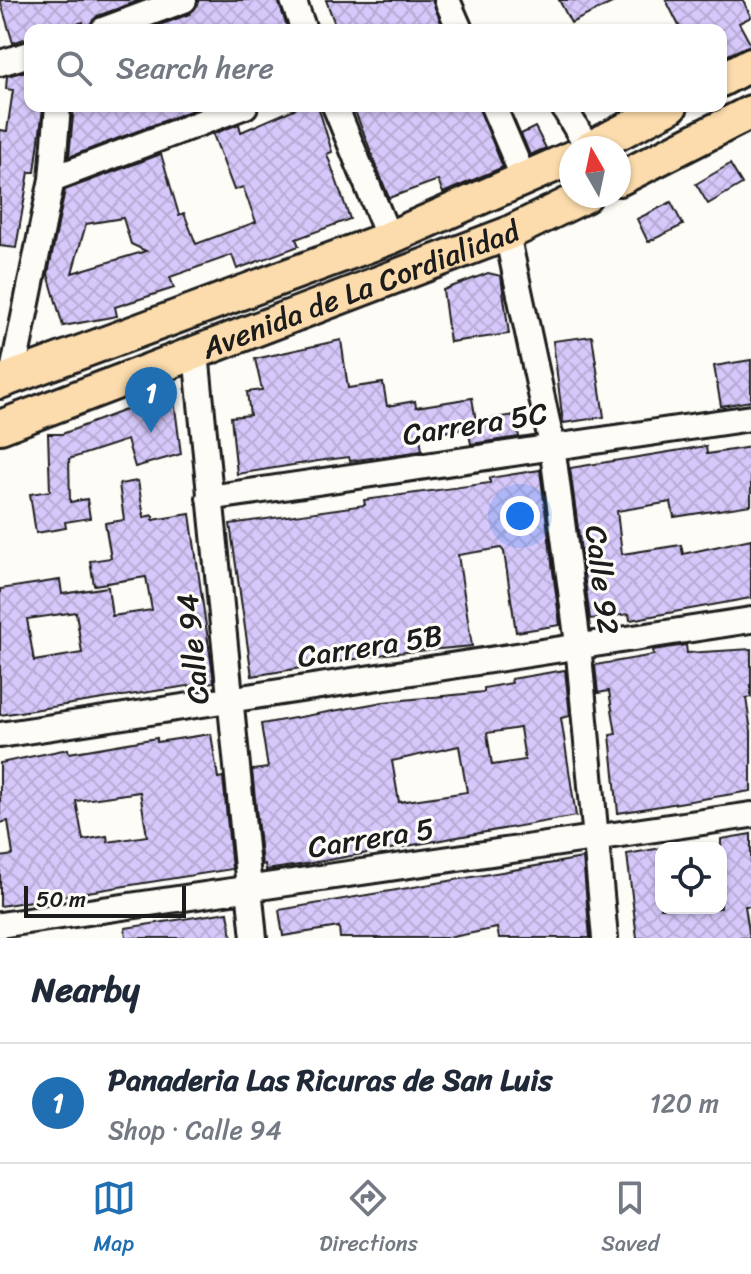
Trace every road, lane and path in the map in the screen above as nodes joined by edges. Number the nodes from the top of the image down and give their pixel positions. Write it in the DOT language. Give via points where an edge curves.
graph roads {
  1 [pos="184,0"];
  2 [pos="293,0"];
  3 [pos="447,0"];
  4 [pos="119,24"];
  5 [pos="302,24"];
  6 [pos="457,24"];
  7 [pos="24,56"];
  8 [pos="0,63"];
  9 [pos="751,64"];
  10 [pos="727,77"];
  11 [pos="58,112"];
  12 [pos="229,112"];
  13 [pos="337,112"];
  14 [pos="496,112"];
  15 [pos="567,112"];
  16 [pos="659,112"];
  17 [pos="751,112"];
  18 [pos="582,136"];
  19 [pos="612,136"];
  20 [pos="559,164"];
  21 [pos="631,173"];
  22 [pos="52,179"];
  23 [pos="525,181"];
  24 [pos="560,208"];
  25 [pos="507,234"];
  26 [pos="389,238"];
  27 [pos="196,353"];
  28 [pos="6,380"];
  29 [pos="751,418"];
  30 [pos="0,427"];
  31 [pos="552,445"];
  32 [pos="209,498"];
  33 [pos="751,620"];
  34 [pos="578,644"];
  35 [pos="231,702"];
  36 [pos="0,735"];
  37 [pos="751,815"];
  38 [pos="597,836"];
  39 [pos="251,889"];
  40 [pos="0,925"];
  41 [pos="254,938"];
  42 [pos="605,938"];
  1 -- 4 [label="street"];
  2 -- 5 [label="street"];
  3 -- 6 [label="street"];
  7 -- 8 [label="street"];
  9 -- 10 [label="main road"];
  11 -- 22 [label="street"];
  12 -- 22 [label="street"];
  13 -- 26 [label="street"];
  14 -- 23 [label="street"];
  15 -- 18 [label="street"];
  16 -- 19 [label="main road"];
  17 -- 21 [label="main road"];
  20 -- 23 [label="main road, Avenida de La Cordialidad"];
  22 -- 28 [label="street"];
  23 -- 26 [label="main road, Avenida de La Cordialidad"];
  24 -- 25 [label="main road, Avenida de La Cordialidad"];
  25 -- 27 [label="main road, Avenida de La Cordialidad"];
  25 -- 31 [label="street, Calle 92"];
  26 -- 28 [label="main road, Avenida de La Cordialidad"];
  27 -- 30 [label="main road, Avenida de La Cordialidad"];
  27 -- 32 [label="street, Calle 94"];
  29 -- 31 [label="street, Carrera 5C"];
  31 -- 32 [label="street, Carrera 5C"];
  31 -- 34 [label="street, Calle 92"];
  32 -- 35 [label="street, Calle 94"];
  33 -- 34 [label="street, Carrera 5B"];
  34 -- 35 [label="street, Carrera 5B"];
  34 -- 38 [label="street, Calle 92"];
  35 -- 36 [label="street, Carrera 5B"];
  35 -- 39 [label="street, Calle 94"];
  37 -- 38 [label="street, Carrera 5"];
  38 -- 39 [label="street, Carrera 5"];
  38 -- 42 [label="street, Calle 92"];
  39 -- 40 [label="street, Carrera 5"];
  39 -- 41 [label="street, Calle 94"];
}
